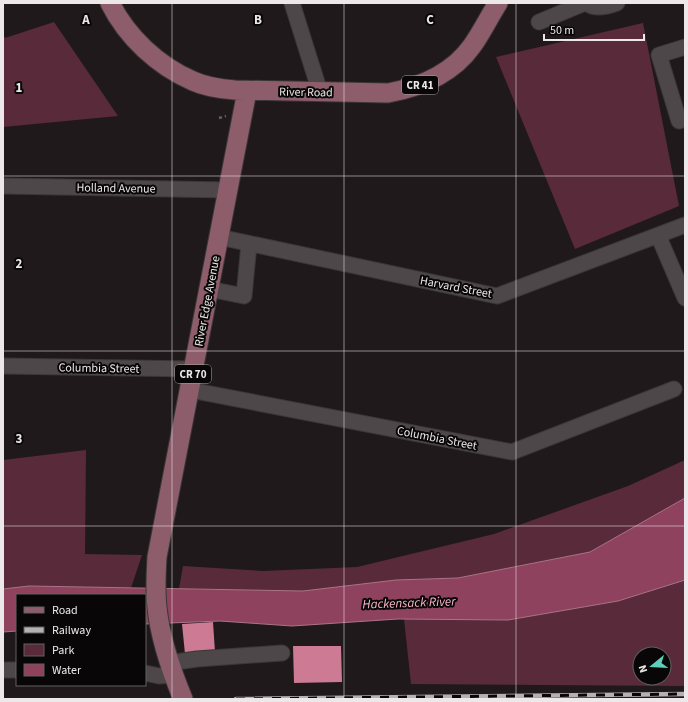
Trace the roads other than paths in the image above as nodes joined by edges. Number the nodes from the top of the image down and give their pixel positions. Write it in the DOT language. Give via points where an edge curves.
graph roads {
  1 [pos="110,3"];
  2 [pos="292,3"];
  3 [pos="586,3"];
  4 [pos="617,3"];
  5 [pos="491,7"];
  6 [pos="539,22"];
  7 [pos="685,47"];
  8 [pos="247,91"];
  9 [pos="320,92"];
  10 [pos="685,119"];
  11 [pos="3,186"];
  12 [pos="228,190"];
  13 [pos="685,225"];
  14 [pos="658,235"];
  15 [pos="219,237"];
  16 [pos="250,244"];
  17 [pos="209,290"];
  18 [pos="685,298"];
  19 [pos="3,366"];
  20 [pos="194,369"];
  21 [pos="674,389"];
  22 [pos="190,390"];
  23 [pos="282,652"];
  24 [pos="171,669"];
  25 [pos="3,670"];
  26 [pos="16,670"];
  27 [pos="146,673"];
  28 [pos="183,699"];
  1 -- 8 [label="main road, River Road / CR 41" via="139,44 175,73 214,88"];
  2 -- 9 [label="street"];
  3 -- 4 [label="street" via="597,7"];
  3 -- 6 [label="street"];
  5 -- 9 [label="main road, River Road / CR 41" via="471,47 458,62 442,75 424,84 388,93"];
  7 -- 10 [label="street" via="659,55 679,121"];
  8 -- 9 [label="main road, River Road / CR 41"];
  8 -- 12 [label="main road, River Edge Avenue / CR 70"];
  11 -- 12 [label="street, Holland Avenue"];
  12 -- 15 [label="main road, River Edge Avenue / CR 70"];
  13 -- 14 [label="street, Harvard Street"];
  14 -- 16 [label="street, Harvard Street" via="497,296"];
  14 -- 18 [label="street"];
  15 -- 16 [label="street, Harvard Street"];
  15 -- 17 [label="main road, River Edge Avenue / CR 70"];
  16 -- 17 [label="street" via="244,296"];
  17 -- 20 [label="main road, River Edge Avenue / CR 70"];
  19 -- 20 [label="street, Columbia Street"];
  20 -- 22 [label="main road, River Edge Avenue / CR 70"];
  21 -- 22 [label="street, Columbia Street" via="512,452"];
  22 -- 24 [label="main road, River Edge Avenue / CR 70" via="158,557 156,584 161,630"];
  23 -- 24 [label="street" via="197,659"];
  24 -- 27 [label="street" via="159,676"];
  24 -- 28 [label="main road, CR 70"];
  25 -- 26 [label="street"];
}
